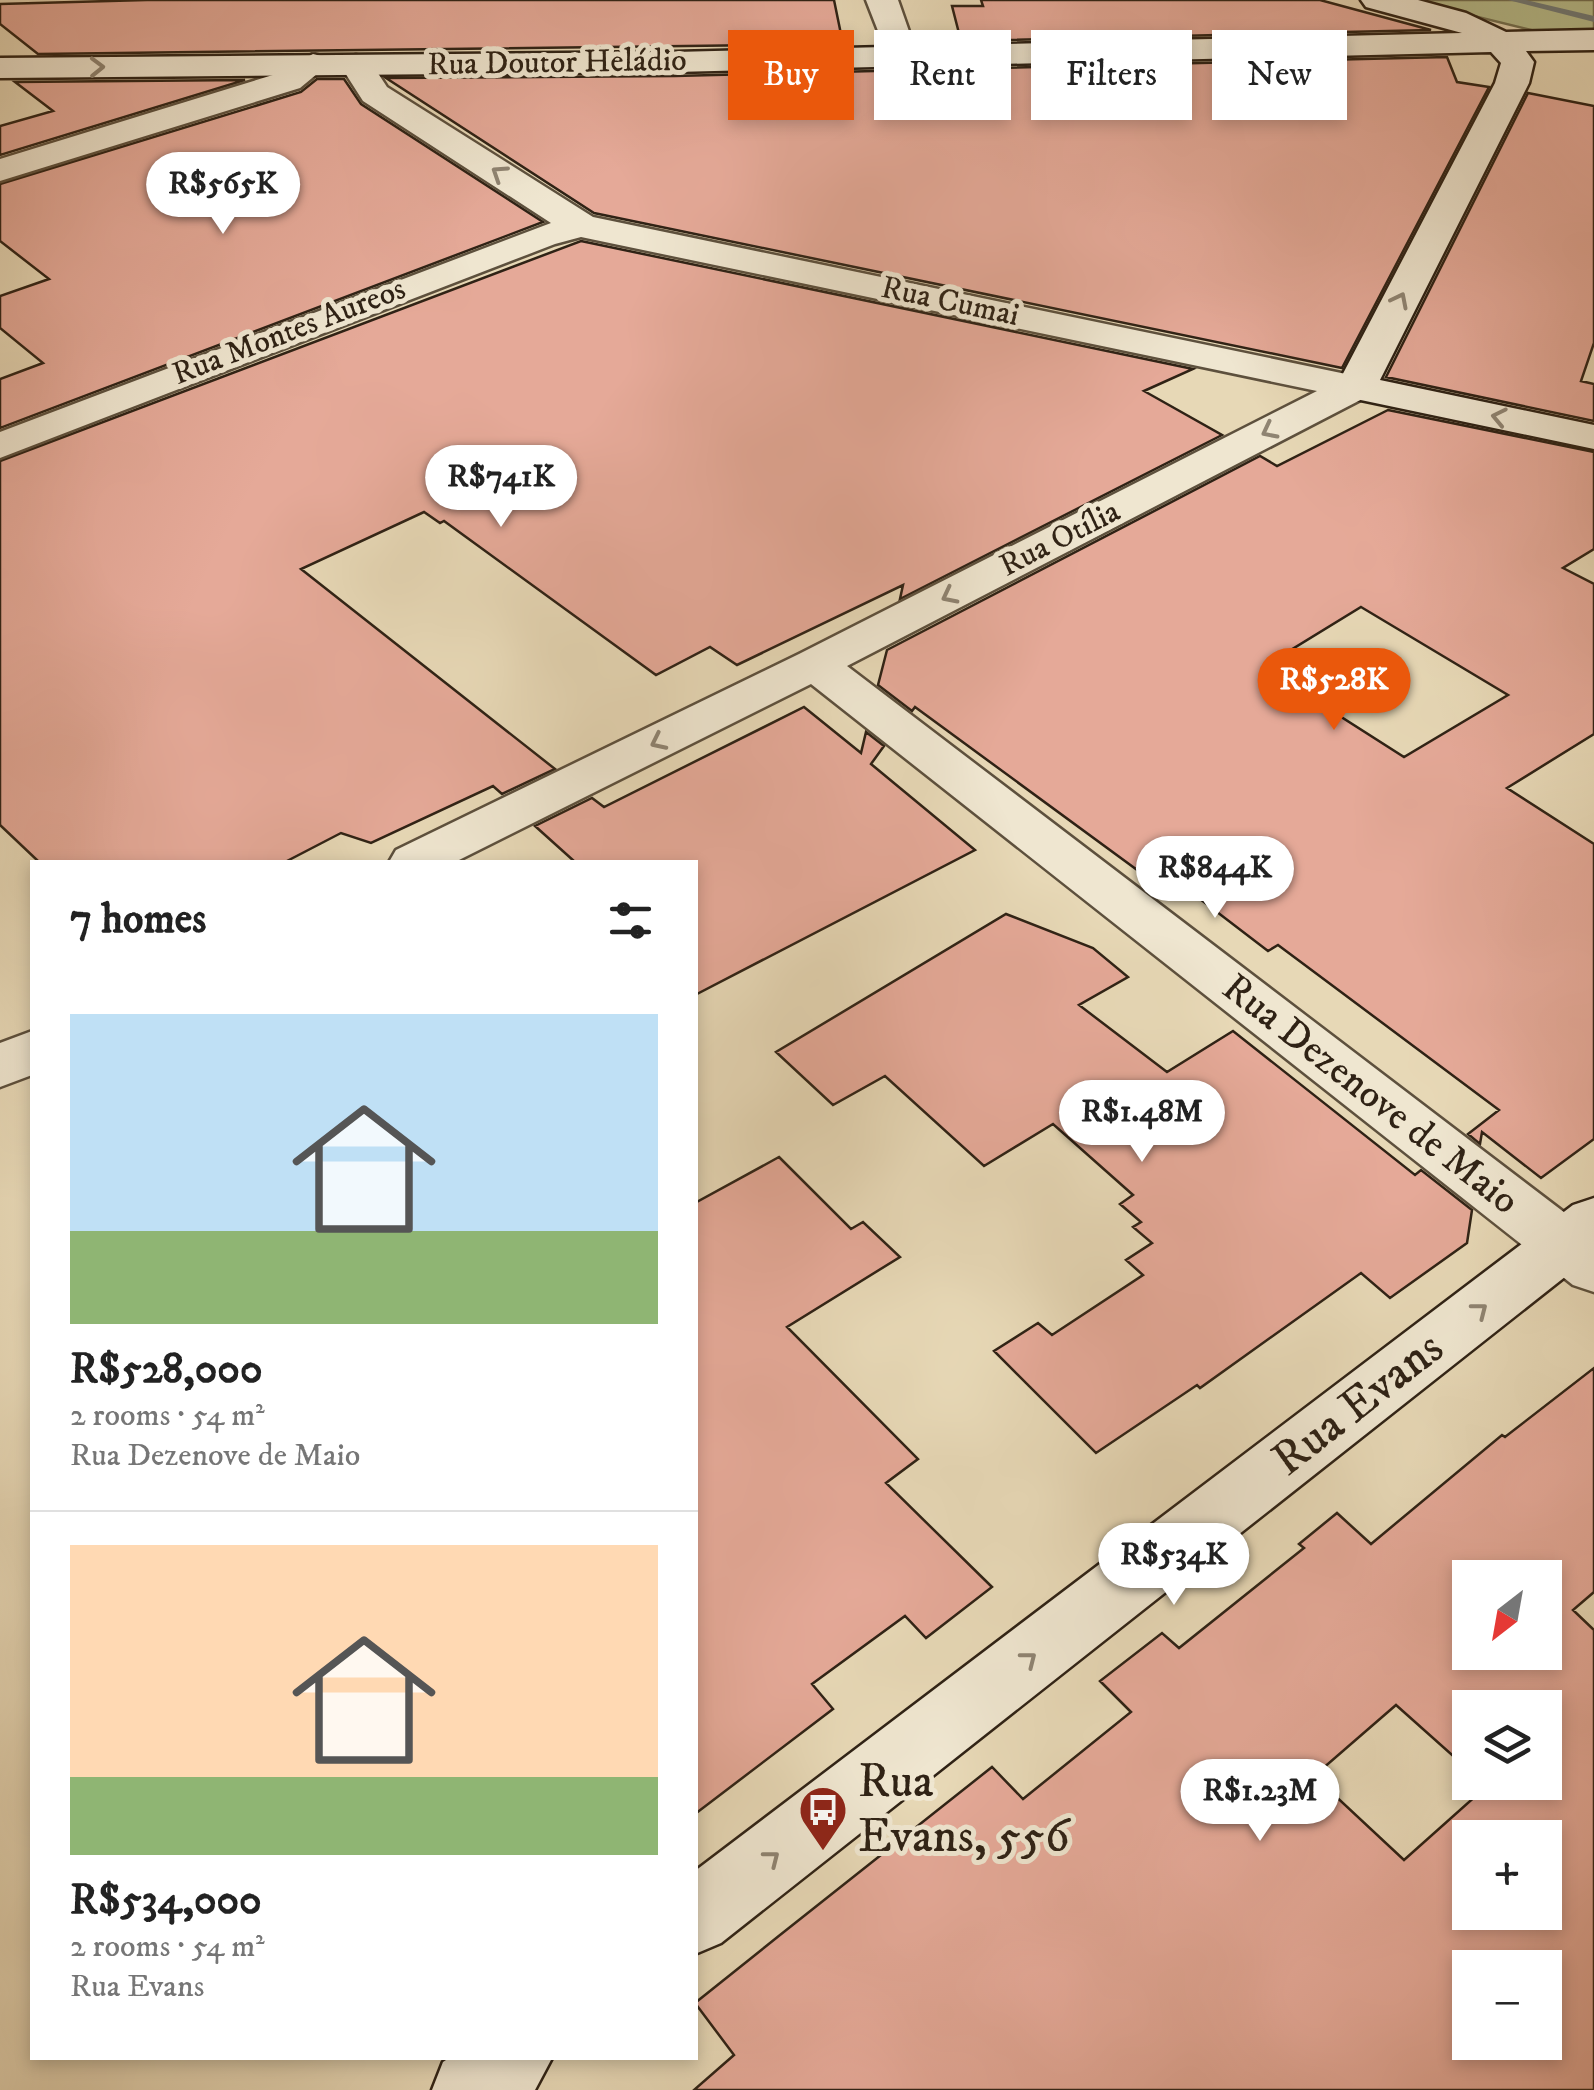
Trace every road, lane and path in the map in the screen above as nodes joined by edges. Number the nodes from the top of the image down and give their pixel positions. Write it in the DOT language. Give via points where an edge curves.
graph roads {
  1 [pos="882,0"];
  2 [pos="1378,0"];
  3 [pos="893,30"];
  4 [pos="1503,40"];
  5 [pos="1594,40"];
  6 [pos="1011,54"];
  7 [pos="874,57"];
  8 [pos="313,64"];
  9 [pos="356,65"];
  10 [pos="0,68"];
  11 [pos="0,170"];
  12 [pos="581,226"];
  13 [pos="1356,387"];
  14 [pos="1594,437"];
  15 [pos="6,443"];
  16 [pos="49,473"];
  17 [pos="815,664"];
  18 [pos="418,860"];
  19 [pos="30,1052"];
  20 [pos="0,1067"];
  21 [pos="1584,1245"];
  22 [pos="698,1915"];
  23 [pos="510,2060"];
  24 [pos="471,2090"];
  1 -- 3 [label="street"];
  2 -- 4 [label="street"];
  4 -- 5 [label="street, Rua Doutor Heládio"];
  4 -- 6 [label="street, Rua Doutor Heládio"];
  13 -- 4 [label="street, one-way" via="1512,83 1518,62"];
  7 -- 9 [label="street, Rua Doutor Heládio"];
  8 -- 9 [label="street, Rua Doutor Heládio"];
  10 -- 8 [label="street, Rua Doutor Heládio, one-way"];
  8 -- 11 [label="street" via="288,81"];
  12 -- 9 [label="street, Rua Cumai, one-way" via="375,94"];
  12 -- 13 [label="street, Rua Cumai"];
  12 -- 15 [label="street, Rua Montes Aureos" via="327,316"];
  14 -- 13 [label="street, Rua Cumai, one-way"];
  13 -- 17 [label="street, Rua Otília, one-way"];
  15 -- 16 [label="street"];
  17 -- 18 [label="street, Rua Otília, one-way"];
  17 -- 21 [label="street, Rua Dezenove de Maio"];
  19 -- 20 [label="street"];
  22 -- 21 [label="street, Rua Evans, one-way"];
  23 -- 24 [label="street"];
}
